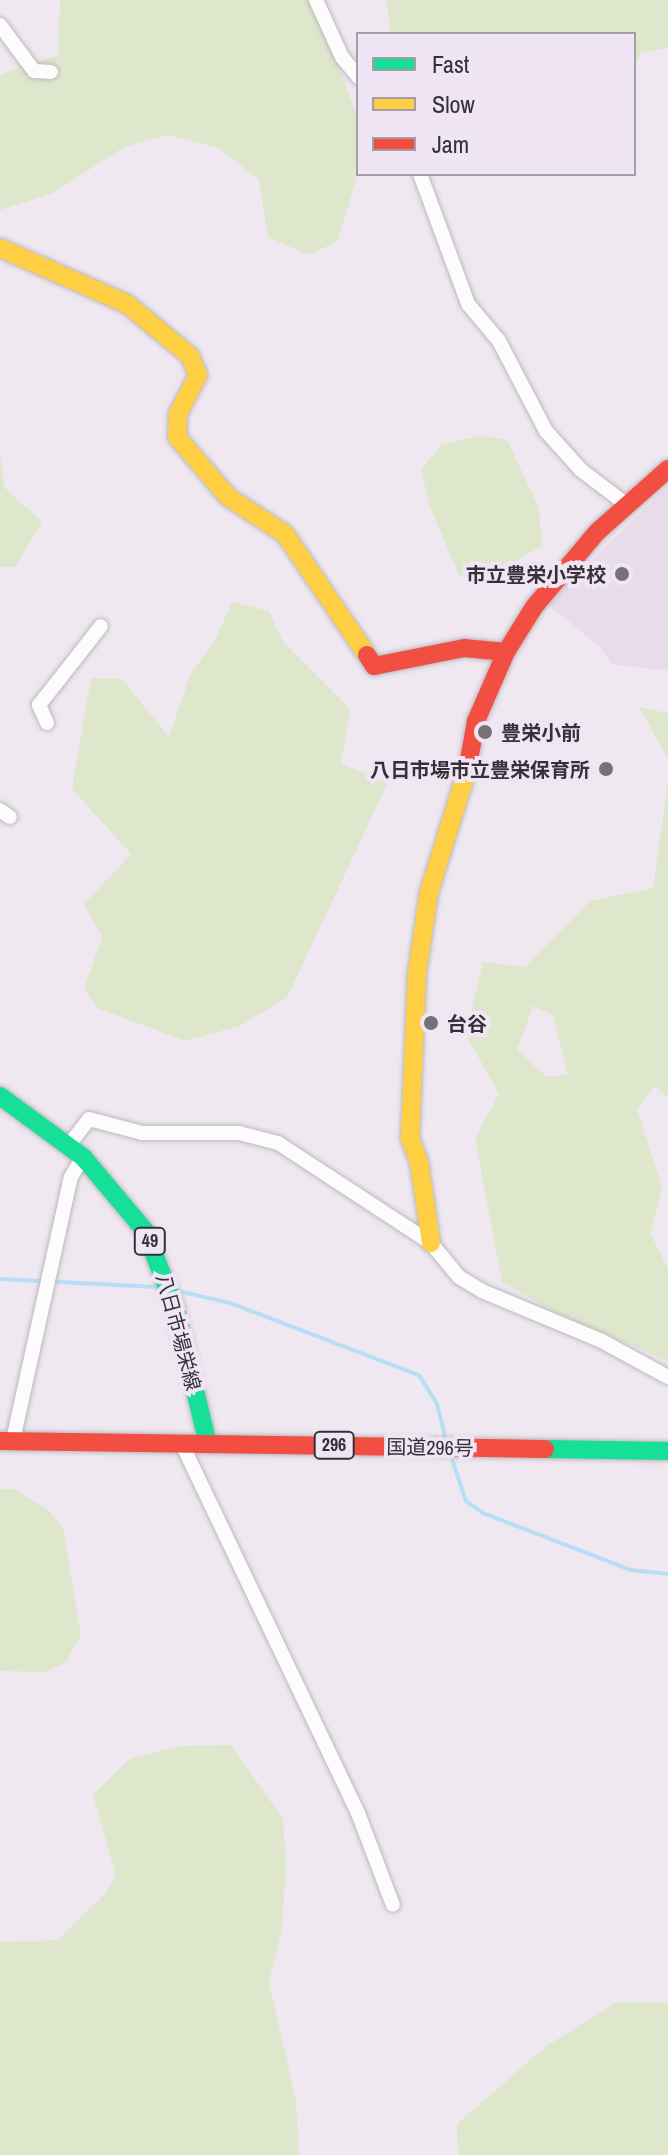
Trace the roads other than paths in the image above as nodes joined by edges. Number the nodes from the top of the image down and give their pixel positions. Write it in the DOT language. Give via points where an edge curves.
graph roads {
  1 [pos="316,0"];
  2 [pos="0,25"];
  3 [pos="51,72"];
  4 [pos="356,74"];
  5 [pos="421,176"];
  6 [pos="0,248"];
  7 [pos="668,469"];
  8 [pos="627,505"];
  9 [pos="101,626"];
  10 [pos="506,652"];
  11 [pos="47,723"];
  12 [pos="0,1096"];
  13 [pos="76,1151"];
  14 [pos="431,1243"];
  15 [pos="668,1377"];
  16 [pos="6,1441"];
  17 [pos="181,1442"];
  18 [pos="208,1444"];
  19 [pos="668,1451"];
  20 [pos="393,1905"];
  1 -- 4 [label="street" via="342,57"];
  2 -- 3 [label="street" via="34,71"];
  5 -- 8 [label="street" via="468,304 523,380 546,431 581,470"];
  6 -- 10 [label="main road" via="127,304 190,356 198,375 178,414 177,437 228,497 285,534 374,666 464,648"];
  7 -- 8 [label="main road"];
  8 -- 10 [label="main road" via="577,552"];
  9 -- 11 [label="street" via="39,705"];
  10 -- 14 [label="main road" via="484,696 456,813 429,892 417,973 410,1138 419,1162"];
  12 -- 13 [label="main road, 八日市場栄線 / 49"];
  13 -- 14 [label="street" via="89,1119 142,1133 263,1137"];
  13 -- 16 [label="street"];
  13 -- 18 [label="main road, 八日市場栄線 / 49" via="145,1231 161,1265"];
  14 -- 15 [label="street" via="459,1277 482,1291 600,1340"];
  16 -- 17 [label="main road, 国道296号 / 296"];
  17 -- 18 [label="main road, 国道296号 / 296"];
  17 -- 20 [label="street" via="358,1813"];
  18 -- 19 [label="main road, 国道296号 / 296"];
}
